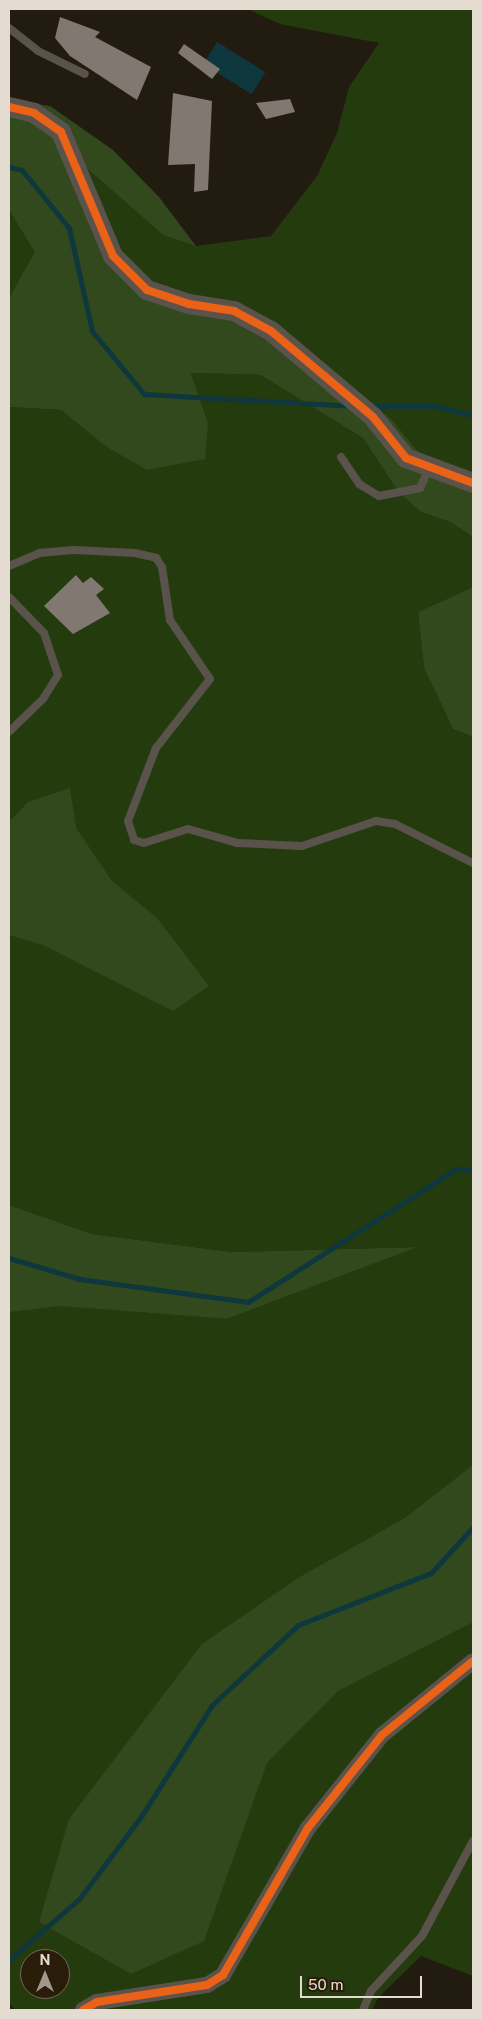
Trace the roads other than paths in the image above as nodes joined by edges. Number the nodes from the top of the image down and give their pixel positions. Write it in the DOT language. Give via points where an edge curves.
graph roads {
  1 [pos="9,28"];
  2 [pos="84,74"];
  3 [pos="9,107"];
  4 [pos="341,457"];
  5 [pos="429,469"];
  6 [pos="473,483"];
  7 [pos="9,566"];
  8 [pos="9,597"];
  9 [pos="9,732"];
  10 [pos="473,862"];
  11 [pos="473,1661"];
  12 [pos="473,1841"];
  13 [pos="83,2010"];
  14 [pos="363,2010"];
  1 -- 2 [label="lane" via="38,51"];
  3 -- 5 [label="street" via="34,113 61,132 113,256 146,290 188,304 234,312 271,331 373,417 406,458"];
  4 -- 5 [label="lane" via="359,484 380,496 420,488"];
  5 -- 6 [label="street"];
  7 -- 10 [label="lane" via="39,553 73,550 136,553 156,558 162,567 170,620 210,679 156,748 128,821 134,840 144,843 188,829 237,843 302,846 376,820 395,824"];
  8 -- 9 [label="lane" via="44,633 58,675 43,700"];
  11 -- 13 [label="street" via="382,1735 308,1828 223,1975 207,1985 97,2002"];
  12 -- 14 [label="lane" via="422,1936 371,1991"];
}
